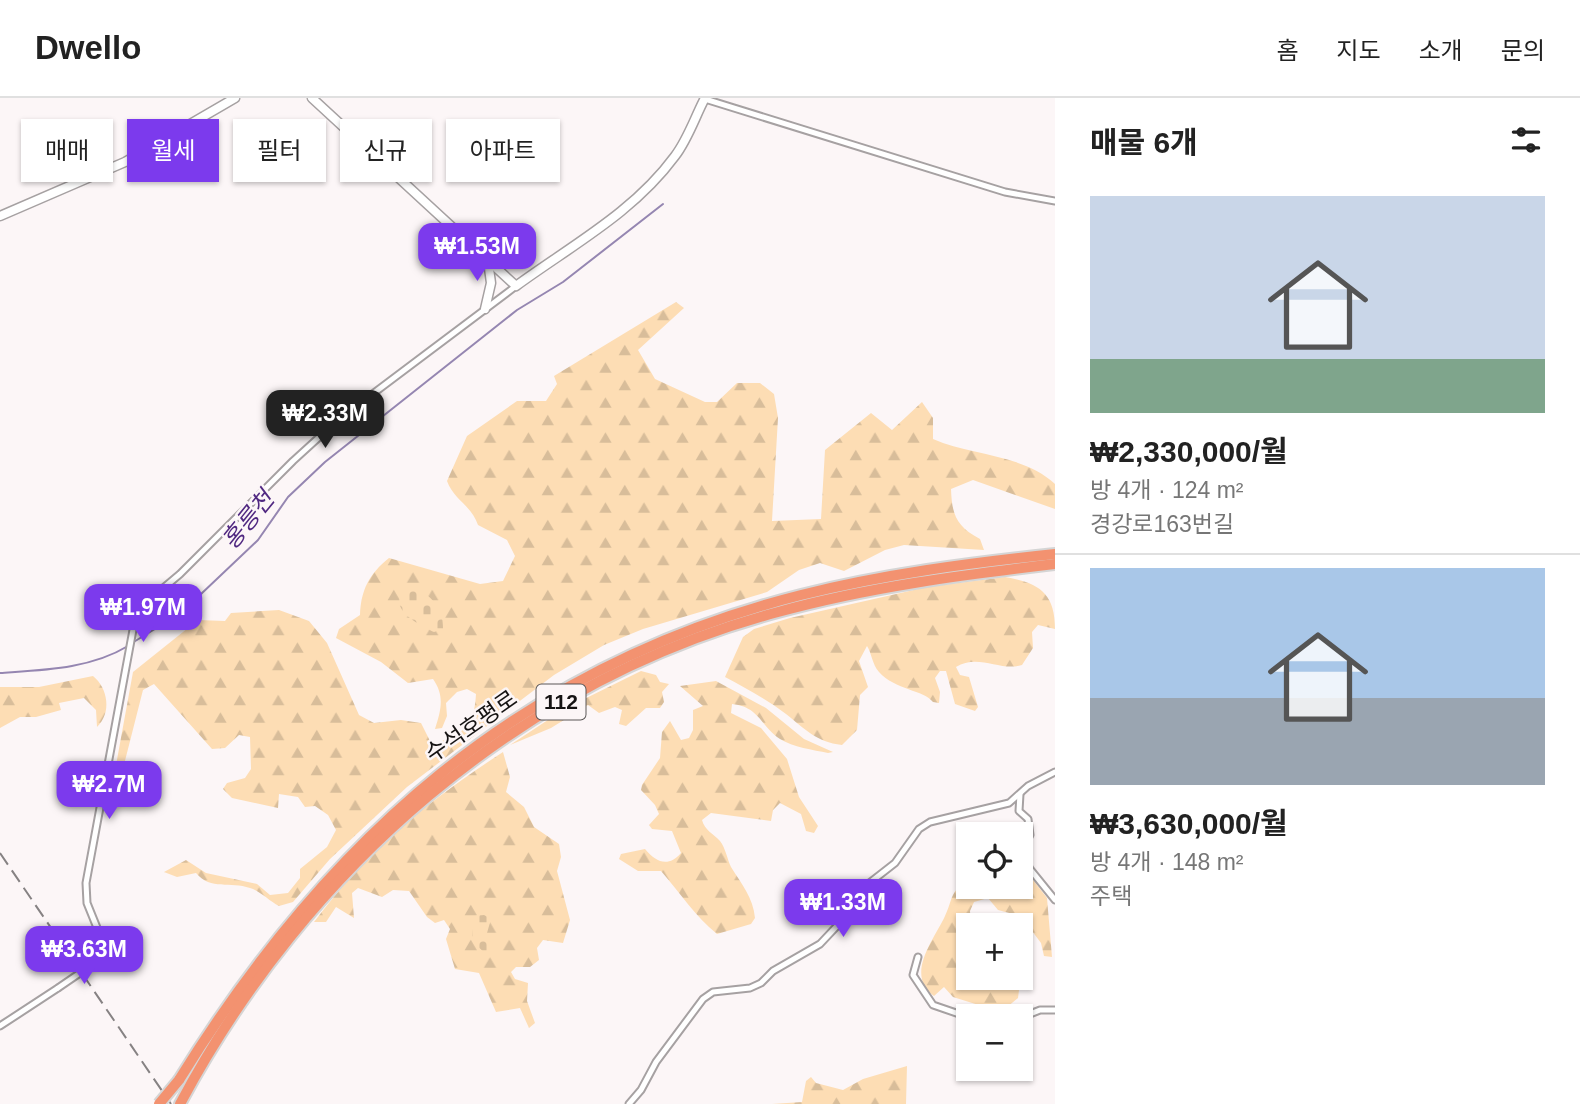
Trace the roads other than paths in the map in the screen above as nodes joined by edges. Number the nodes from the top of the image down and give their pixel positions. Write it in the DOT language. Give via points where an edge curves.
graph roads {
  1 [pos="234,98"];
  2 [pos="312,98"];
  3 [pos="707,99"];
  4 [pos="1055,201"];
  5 [pos="0,216"];
  6 [pos="488,261"];
  7 [pos="516,286"];
  8 [pos="485,309"];
  9 [pos="1055,554"];
  10 [pos="1055,564"];
  11 [pos="1055,772"];
  12 [pos="1020,793"];
  13 [pos="1055,900"];
  14 [pos="918,957"];
  15 [pos="1055,1010"];
  16 [pos="956,1013"];
  17 [pos="1033,1013"];
  18 [pos="0,1026"];
  19 [pos="179,1080"];
  20 [pos="159,1104"];
  21 [pos="167,1104"];
  22 [pos="180,1104"];
  23 [pos="629,1104"];
  1 -- 5 [label="street" via="125,162"];
  2 -- 6 [label="street"];
  3 -- 4 [label="street" via="1004,192"];
  3 -- 7 [label="street" via="677,154 650,186 609,223"];
  6 -- 7 [label="street"];
  6 -- 8 [label="street" via="491,283"];
  7 -- 8 [label="street"];
  8 -- 18 [label="street, bridge" via="329,428 142,606 125,665 86,883 90,914 104,952 96,962"];
  9 -- 19 [label="highway, 수석호평로 / 112" via="890,575 799,596 658,645 594,673 528,710 421,788 328,876 249,973"];
  10 -- 22 [label="highway, 수석호평로 / 112" via="911,583 776,612 696,639 555,705 433,791 366,850 268,966"];
  11 -- 12 [label="street"];
  12 -- 13 [label="street" via="1019,811 1028,819 1030,835 1021,852"];
  12 -- 23 [label="street" via="1009,803 930,822 919,829 895,863 854,895 820,944 761,983 713,992 703,999"];
  14 -- 16 [label="street" via="913,975 933,1005"];
  15 -- 17 [label="street"];
  19 -- 20 [label="highway, bridge"];
  19 -- 21 [label="highway, 수석호평로 / 112, bridge"];
}
